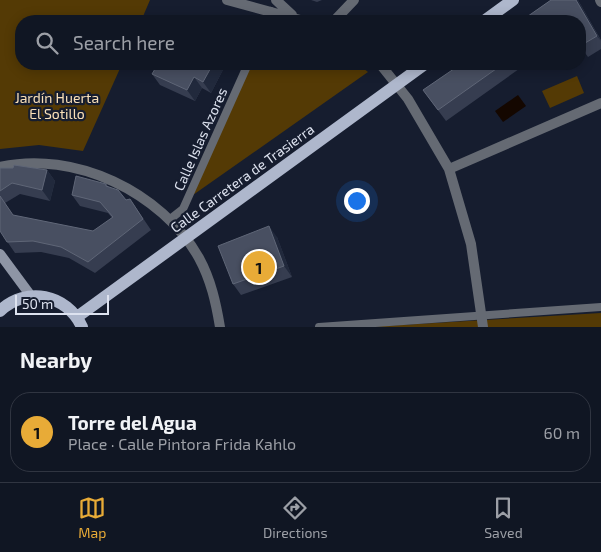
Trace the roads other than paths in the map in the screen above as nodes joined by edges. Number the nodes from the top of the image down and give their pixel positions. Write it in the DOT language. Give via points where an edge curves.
graph roads {
  1 [pos="227,0"];
  2 [pos="276,0"];
  3 [pos="354,0"];
  4 [pos="513,0"];
  5 [pos="255,3"];
  6 [pos="271,11"];
  7 [pos="269,15"];
  8 [pos="284,15"];
  9 [pos="294,15"];
  10 [pos="340,15"];
  11 [pos="492,15"];
  12 [pos="245,70"];
  13 [pos="385,70"];
  14 [pos="417,70"];
  15 [pos="398,84"];
  16 [pos="601,103"];
  17 [pos="0,167"];
  18 [pos="449,169"];
  19 [pos="169,220"];
  20 [pos="185,238"];
  21 [pos="0,254"];
  22 [pos="31,296"];
  23 [pos="601,307"];
  24 [pos="0,311"];
  25 [pos="483,316"];
  26 [pos="80,322"];
  27 [pos="220,327"];
  28 [pos="319,327"];
  29 [pos="483,327"];
  1 -- 5 [label="street"];
  2 -- 9 [label="street"];
  3 -- 10 [label="street"];
  4 -- 11 [label="main road"];
  5 -- 6 [label="street"];
  6 -- 7 [label="street"];
  6 -- 8 [label="street"];
  12 -- 19 [label="street, Calle Islas Azores" via="183,209"];
  13 -- 15 [label="street"];
  14 -- 15 [label="main road, Calle Carretera de Trasierra"];
  15 -- 18 [label="street"];
  15 -- 20 [label="main road, Calle Carretera de Trasierra"];
  16 -- 18 [label="street"];
  17 -- 19 [label="street" via="40,164 85,170 130,191"];
  18 -- 25 [label="street" via="471,244"];
  19 -- 20 [label="street"];
  20 -- 26 [label="main road, Calle Carretera de Trasierra"];
  20 -- 27 [label="street" via="208,277"];
  21 -- 22 [label="main road"];
  22 -- 24 [label="main road" via="15,300"];
  22 -- 26 [label="main road" via="57,300"];
  23 -- 25 [label="street"];
  25 -- 28 [label="street"];
  25 -- 29 [label="street"];
}
